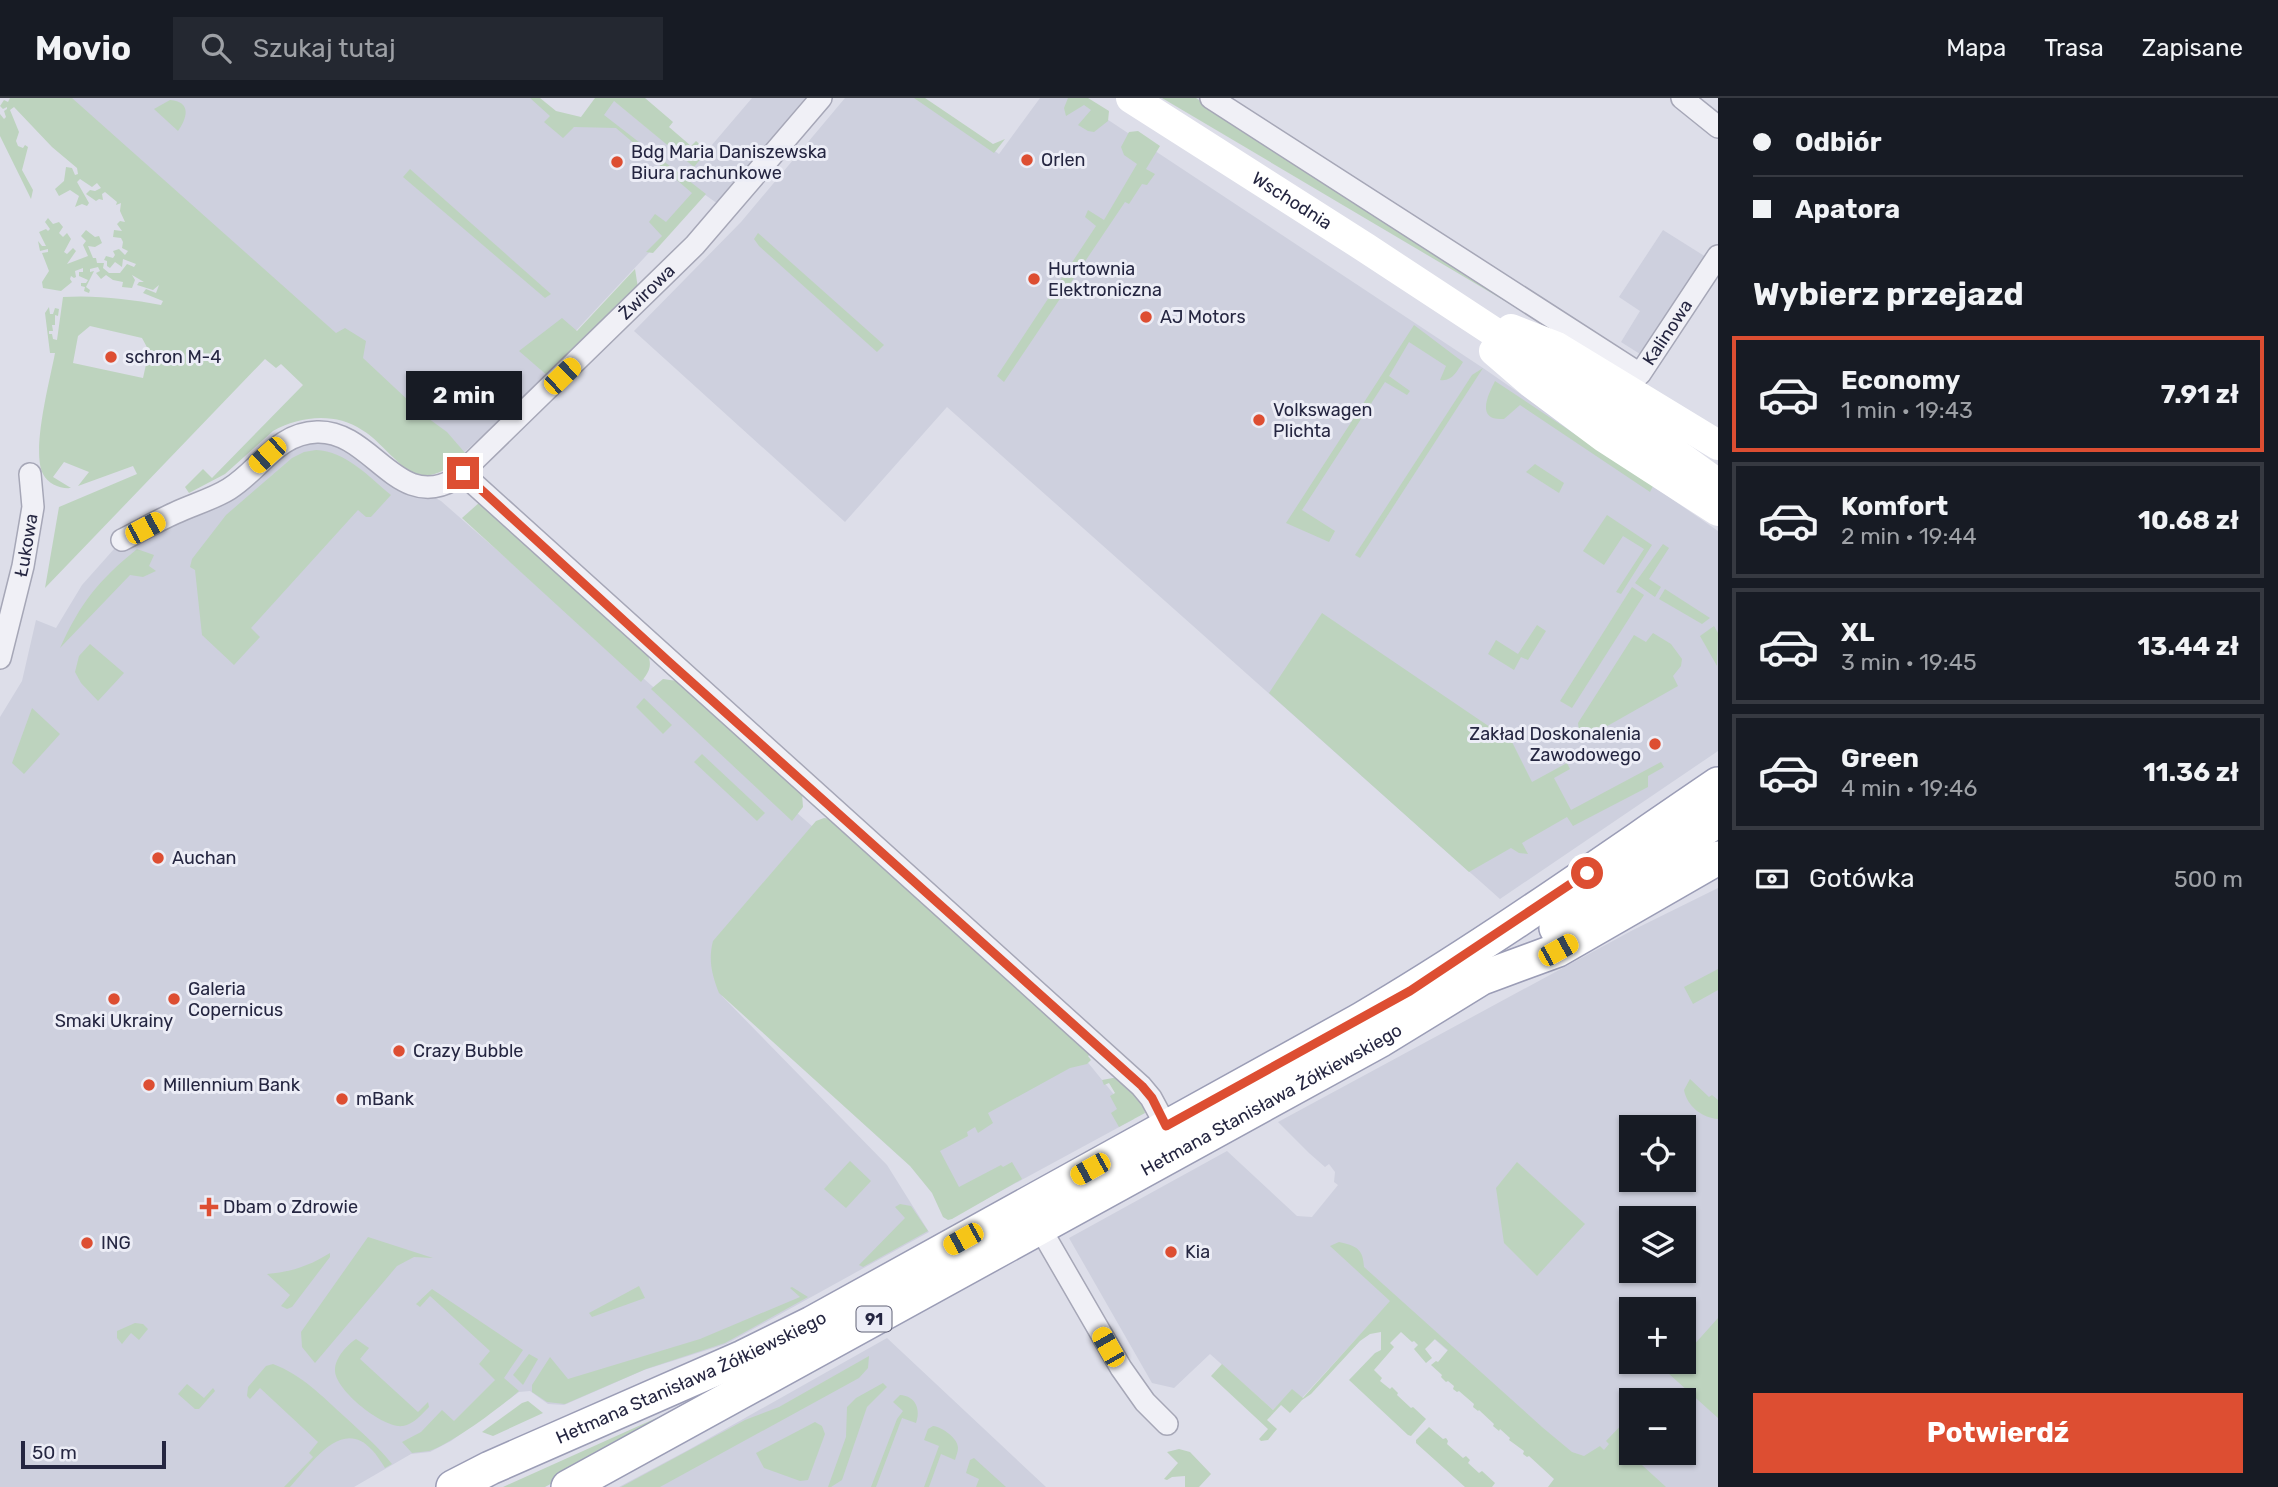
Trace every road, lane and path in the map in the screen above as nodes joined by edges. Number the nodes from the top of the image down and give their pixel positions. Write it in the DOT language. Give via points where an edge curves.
graph roads {
  1 [pos="821,98"];
  2 [pos="1131,98"];
  3 [pos="1211,98"];
  4 [pos="1682,98"];
  5 [pos="1718,127"];
  6 [pos="1718,256"];
  7 [pos="1451,305"];
  8 [pos="1646,432"];
  9 [pos="1718,445"];
  10 [pos="1718,469"];
  11 [pos="463,473"];
  12 [pos="30,474"];
  13 [pos="1718,484"];
  14 [pos="1718,511"];
  15 [pos="122,540"];
  16 [pos="0,658"];
  17 [pos="1718,784"];
  18 [pos="1718,820"];
  19 [pos="1718,858"];
  20 [pos="1482,978"];
  21 [pos="1172,1139"];
  22 [pos="1040,1228"];
  23 [pos="1167,1424"];
  24 [pos="453,1487"];
  25 [pos="568,1487"];
  1 -- 11 [label="street, Żwirowa" via="695,245"];
  2 -- 7 [label="street, Wschodnia"];
  3 -- 6 [label="street, Kalinowa" via="1640,374"];
  4 -- 5 [label="street"];
  7 -- 8 [label="street, Wschodnia"];
  7 -- 9 [label="street, Wschodnia" via="1557,347"];
  7 -- 14 [label="street, Wschodnia" via="1486,345 1530,382 1605,438"];
  8 -- 10 [label="street, Wschodnia"];
  8 -- 13 [label="street, Wschodnia"];
  11 -- 15 [label="street" via="441,485 414,485 396,477 346,438 323,432 301,434 277,446 230,489"];
  11 -- 21 [label="street" via="1142,1086"];
  12 -- 16 [label="street, Łukowa" via="33,507"];
  17 -- 21 [label="main road, Hetmana Stanisława Żółkiewskiego / 91" via="1410,991"];
  18 -- 20 [label="main road"];
  19 -- 20 [label="main road, Hetmana Stanisława Żółkiewskiego / 91" via="1558,950"];
  20 -- 21 [label="main road, Hetmana Stanisława Żółkiewskiego / 91" via="1381,1040"];
  21 -- 22 [label="main road, Hetmana Stanisława Żółkiewskiego / 91"];
  21 -- 24 [label="main road, Hetmana Stanisława Żółkiewskiego / 91" via="743,1357"];
  22 -- 23 [label="street" via="1128,1380"];
  22 -- 25 [label="main road, Hetmana Stanisława Żółkiewskiego / 91"];
}
